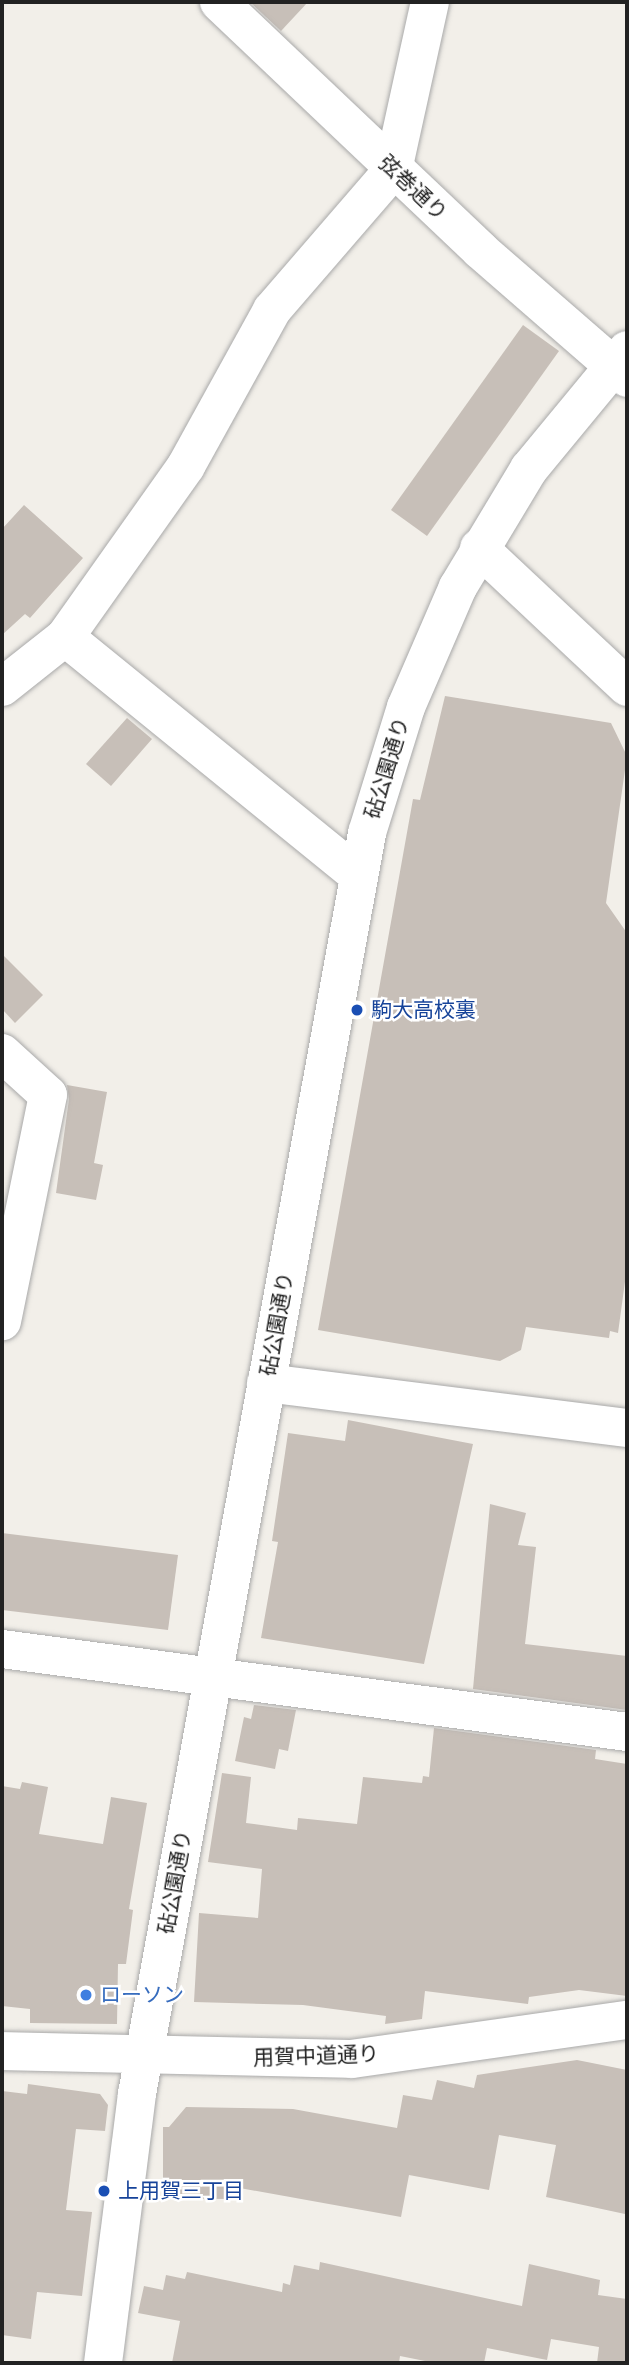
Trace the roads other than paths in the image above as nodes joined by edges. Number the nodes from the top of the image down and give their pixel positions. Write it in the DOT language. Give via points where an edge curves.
graph roads {
  1 [pos="219,2"];
  2 [pos="430,2"];
  3 [pos="393,170"];
  4 [pos="623,365"];
  5 [pos="479,548"];
  6 [pos="65,637"];
  7 [pos="2,687"];
  8 [pos="627,687"];
  9 [pos="358,875"];
  10 [pos="2,1053"];
  11 [pos="2,1321"];
  12 [pos="266,1383"];
  13 [pos="627,1428"];
  14 [pos="2,1649"];
  15 [pos="212,1677"];
  16 [pos="627,1732"];
  17 [pos="627,2020"];
  18 [pos="2,2051"];
  19 [pos="144,2055"];
  20 [pos="103,2363"];
  1 -- 3 [label="street, 弦巻通り"];
  2 -- 3 [label="street"];
  3 -- 4 [label="street, 弦巻通り"];
  3 -- 6 [label="street" via="272,310 186,466"];
  4 -- 5 [label="street, 砧公園通り" via="529,469"];
  5 -- 8 [label="street"];
  5 -- 9 [label="street, 砧公園通り" via="405,707 378,790"];
  6 -- 7 [label="street"];
  6 -- 9 [label="street"];
  9 -- 12 [label="street, 砧公園通り"];
  10 -- 11 [label="street" via="48,1095"];
  12 -- 13 [label="street"];
  12 -- 15 [label="street, 砧公園通り"];
  14 -- 15 [label="street"];
  15 -- 16 [label="street"];
  15 -- 19 [label="street, 砧公園通り"];
  17 -- 19 [label="street, 用賀中道通り" via="352,2059"];
  18 -- 19 [label="street, 用賀中道通り"];
  19 -- 20 [label="street, 砧公園通り"];
}
